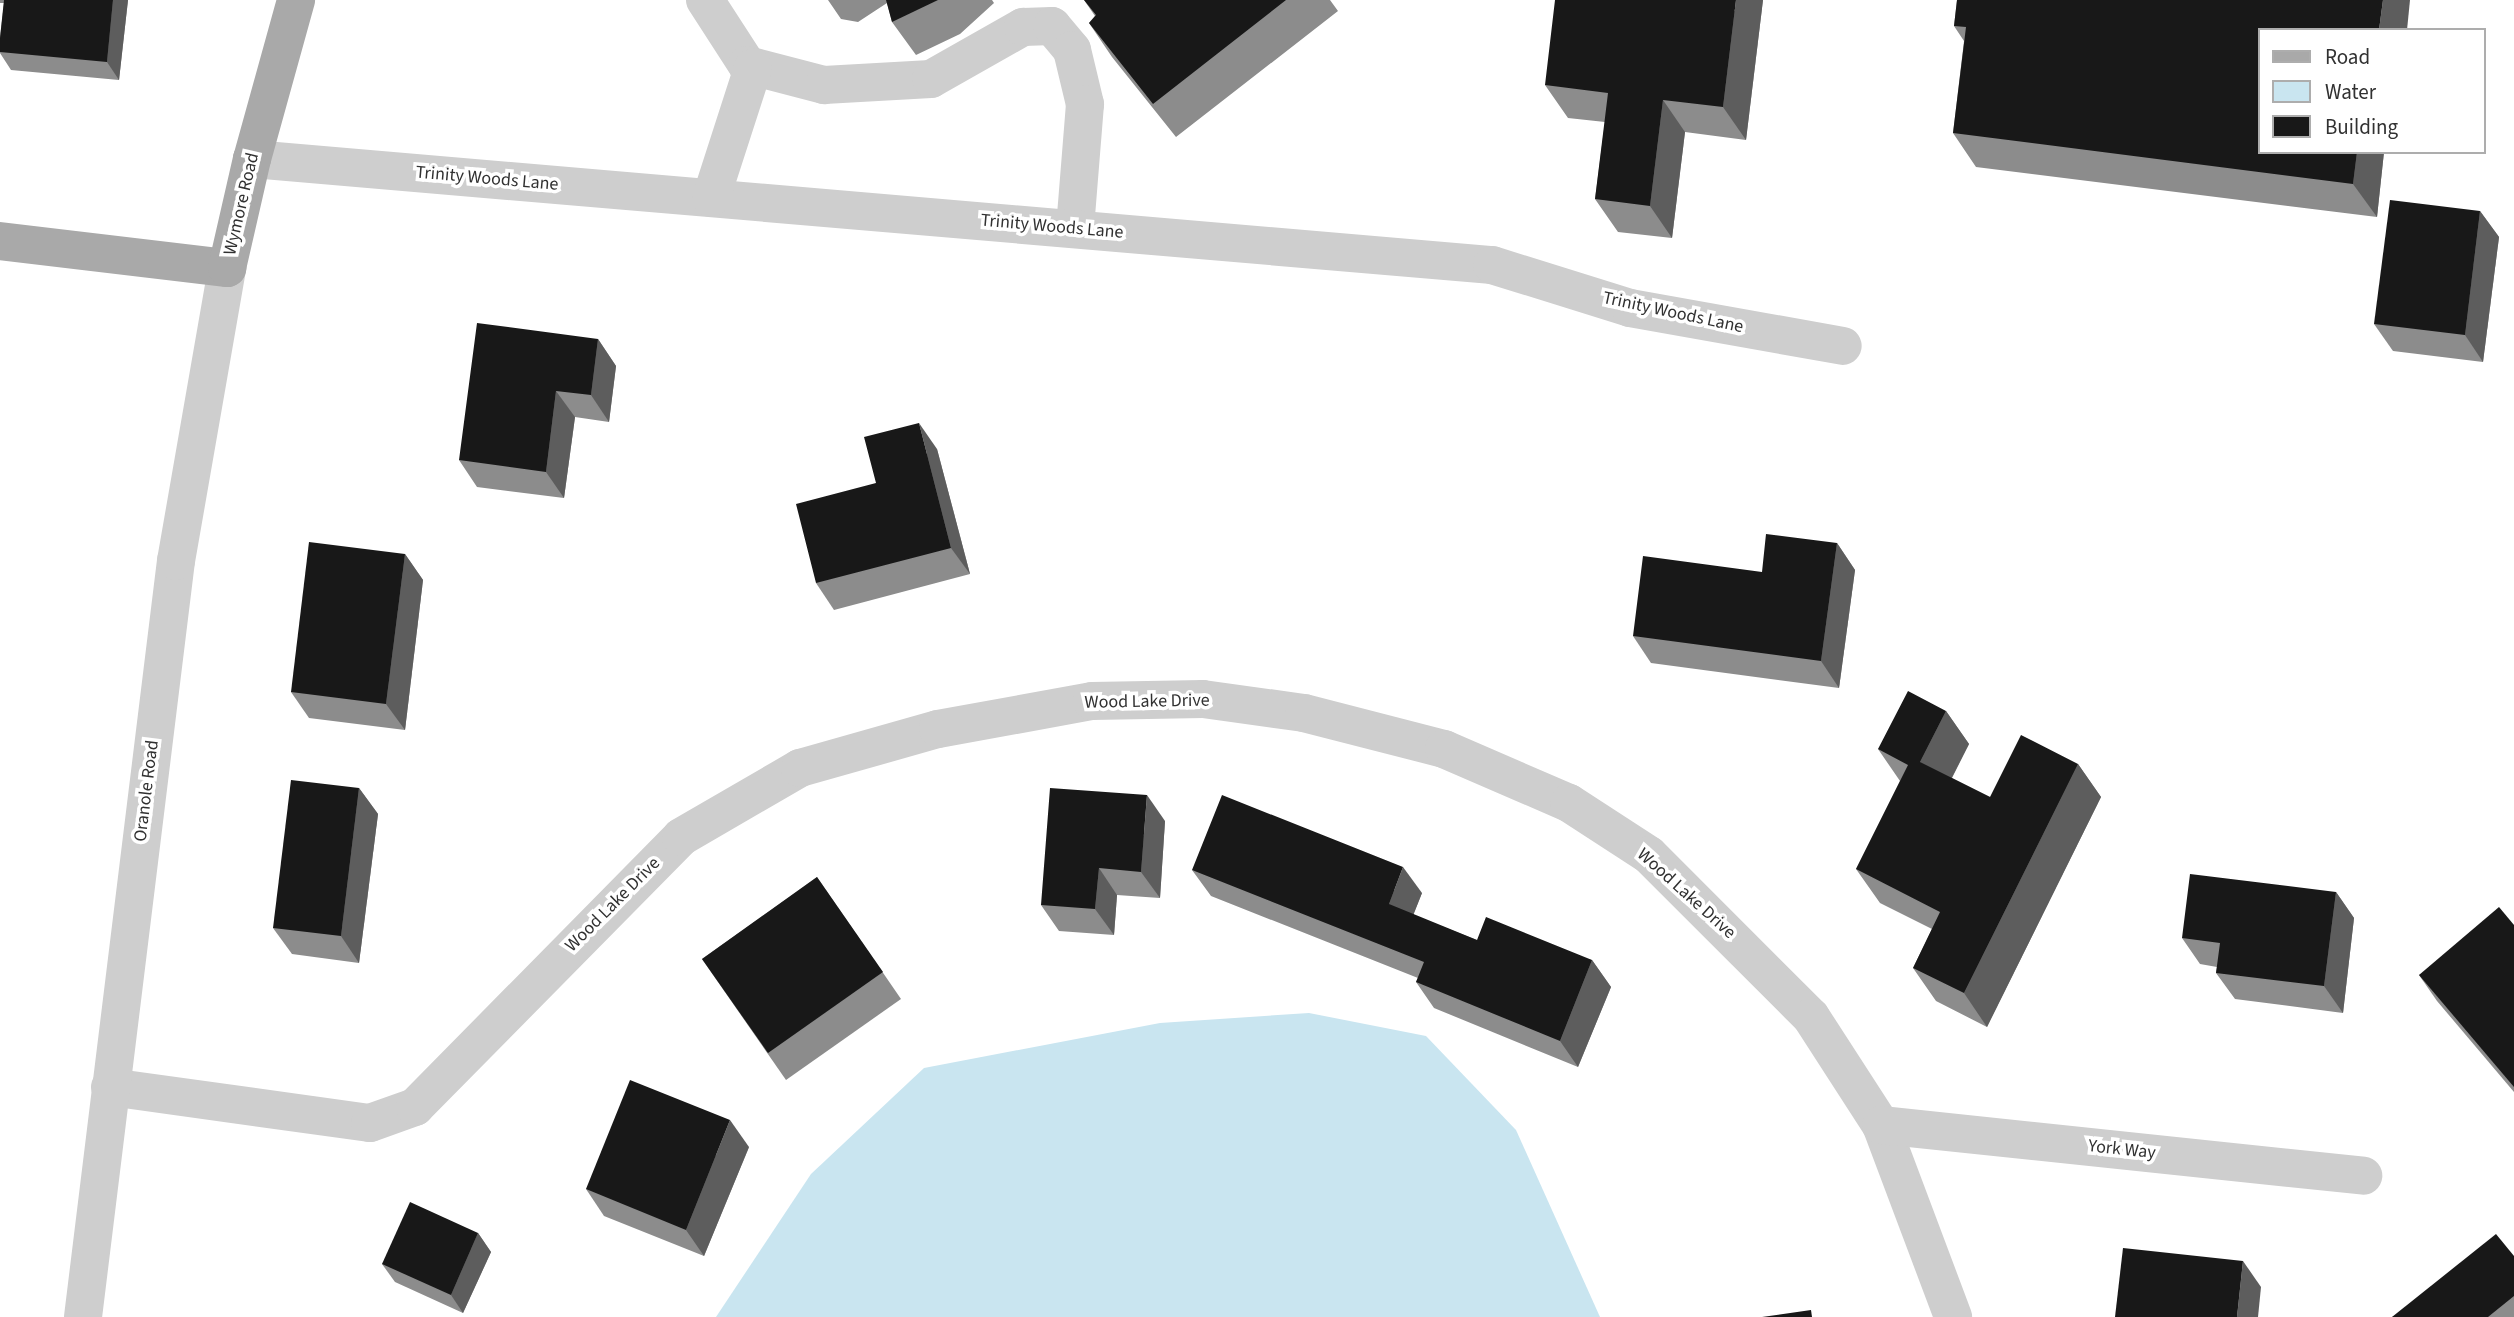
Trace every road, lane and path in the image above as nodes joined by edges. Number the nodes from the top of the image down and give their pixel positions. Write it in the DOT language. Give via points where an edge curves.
graph roads {
  1 [pos="296,0"];
  2 [pos="705,0"];
  3 [pos="753,68"];
  4 [pos="252,159"];
  5 [pos="711,198"];
  6 [pos="1075,229"];
  7 [pos="0,241"];
  8 [pos="228,268"];
  9 [pos="1843,346"];
  10 [pos="110,1087"];
  11 [pos="1881,1125"];
  12 [pos="2363,1176"];
  13 [pos="83,1317"];
  14 [pos="1953,1317"];
  1 -- 4 [label="main road, Wymore Road"];
  2 -- 3 [label="street"];
  3 -- 5 [label="street"];
  3 -- 6 [label="street" via="824,85 932,79 1023,27 1052,26 1073,50 1085,104"];
  4 -- 5 [label="street, Trinity Woods Lane"];
  4 -- 8 [label="main road, Wymore Road"];
  5 -- 6 [label="street, Trinity Woods Lane"];
  6 -- 9 [label="street, Trinity Woods Lane" via="1492,265 1630,308"];
  7 -- 8 [label="main road, Wymore Road"];
  8 -- 10 [label="street, Oranole Road" via="176,561"];
  10 -- 11 [label="street, Wood Lake Drive" via="370,1123 415,1107 681,837 800,768 939,729 1092,701 1203,699 1304,713 1444,749 1569,803 1649,855 1730,933 1811,1017"];
  10 -- 13 [label="street, Oranole Road"];
  11 -- 12 [label="street, York Way"];
  11 -- 14 [label="street, Wood Lake Drive"];
}
